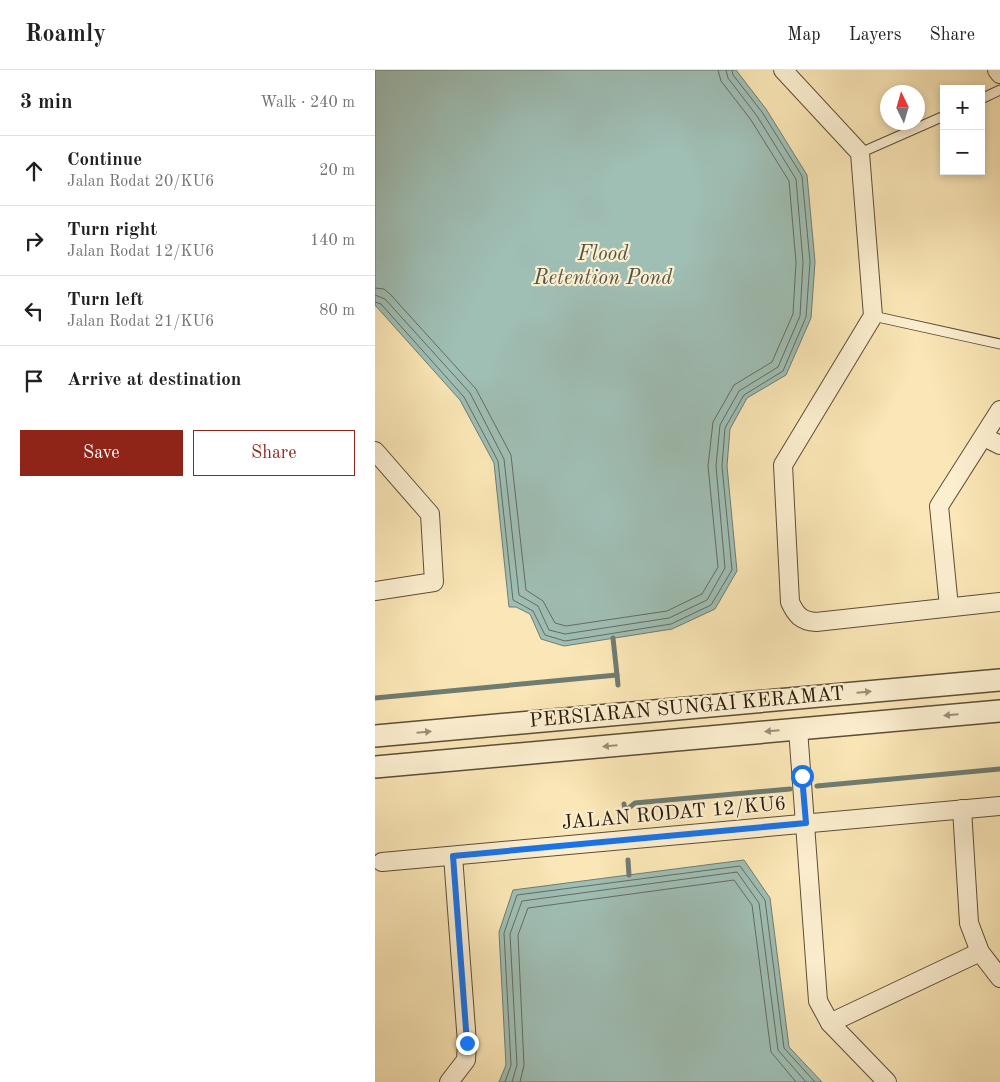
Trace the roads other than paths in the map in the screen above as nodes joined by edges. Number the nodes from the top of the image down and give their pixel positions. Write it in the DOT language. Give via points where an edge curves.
graph roads {
  1 [pos="783,70"];
  2 [pos="997,70"];
  3 [pos="1000,74"];
  4 [pos="1000,90"];
  5 [pos="985,97"];
  6 [pos="940,118"];
  7 [pos="860,153"];
  8 [pos="873,316"];
  9 [pos="1000,344"];
  10 [pos="1000,410"];
  11 [pos="984,437"];
  12 [pos="1000,445"];
  13 [pos="375,451"];
  14 [pos="375,591"];
  15 [pos="1000,602"];
  16 [pos="949,607"];
  17 [pos="1000,680"];
  18 [pos="1000,711"];
  19 [pos="799,729"];
  20 [pos="375,736"];
  21 [pos="375,767"];
  22 [pos="1000,806"];
  23 [pos="962,809"];
  24 [pos="806,823"];
  25 [pos="453,856"];
  26 [pos="382,862"];
  27 [pos="980,952"];
  28 [pos="999,976"];
  29 [pos="831,1023"];
  30 [pos="449,1082"];
  31 [pos="887,1082"];
  1 -- 7 [label="street"];
  2 -- 3 [label="street"];
  4 -- 5 [label="lane"];
  6 -- 7 [label="lane"];
  7 -- 8 [label="street"];
  8 -- 9 [label="lane"];
  8 -- 16 [label="street" via="783,465 790,602 795,614 807,621 827,622"];
  10 -- 11 [label="street"];
  11 -- 12 [label="street"];
  11 -- 16 [label="street" via="939,506"];
  13 -- 14 [label="street" via="430,514 434,582"];
  15 -- 16 [label="street"];
  20 -- 17 [label="street, PERSIARAN SUNGAI KERAMAT, one-way"];
  18 -- 19 [label="street, PERSIARAN SUNGAI KERAMAT, one-way"];
  19 -- 21 [label="street, PERSIARAN SUNGAI KERAMAT, one-way"];
  19 -- 24 [label="street"];
  22 -- 23 [label="street, JALAN RODAT 12/KU6"];
  23 -- 24 [label="street, JALAN RODAT 12/KU6"];
  23 -- 27 [label="street" via="969,923"];
  24 -- 25 [label="street, JALAN RODAT 12/KU6"];
  24 -- 29 [label="street" via="818,1001"];
  25 -- 26 [label="street, JALAN RODAT 12/KU6"];
  25 -- 30 [label="street" via="467,1043 466,1060"];
  27 -- 28 [label="street"];
  27 -- 29 [label="street"];
  29 -- 31 [label="street"];
}
